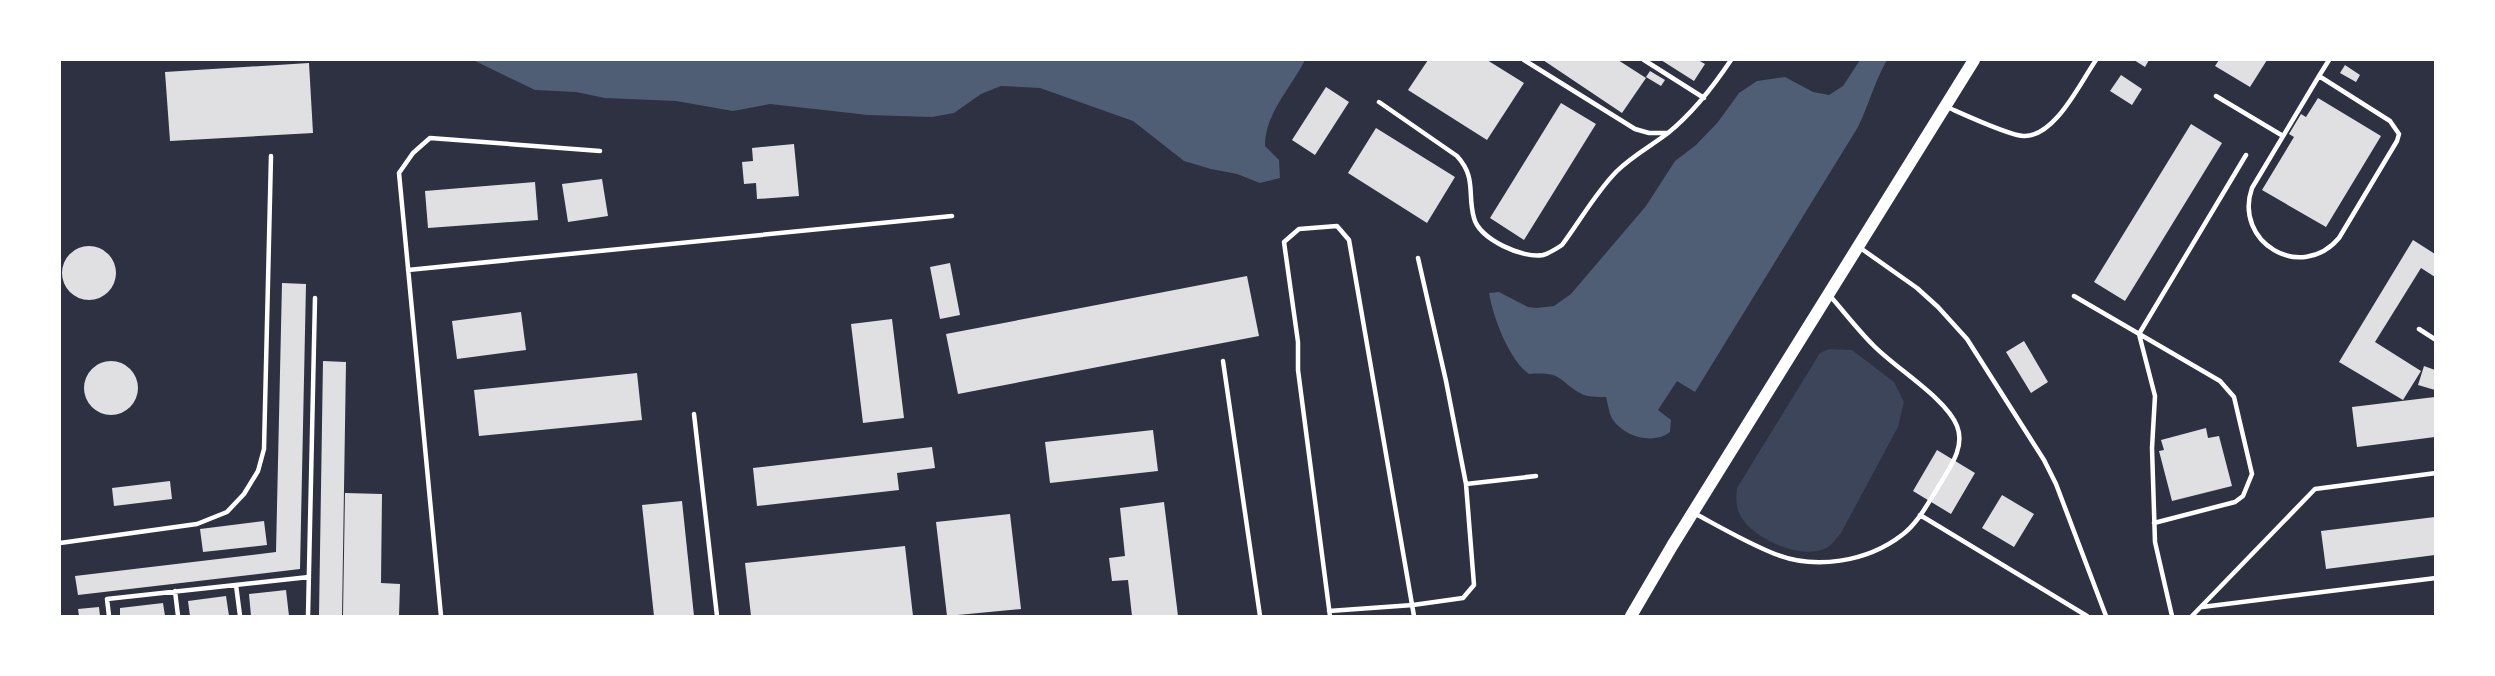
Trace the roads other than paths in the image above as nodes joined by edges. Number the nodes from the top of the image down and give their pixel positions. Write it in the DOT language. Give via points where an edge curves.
graph roads {
  1 [pos="1524,60"];
  2 [pos="1644,60"];
  3 [pos="1731,60"];
  4 [pos="1974,60"];
  5 [pos="2096,60"];
  6 [pos="2329,60"];
  7 [pos="2319,76"];
  8 [pos="2216,96"];
  9 [pos="1704,98"];
  10 [pos="1378,102"];
  11 [pos="1945,107"];
  12 [pos="1669,133"];
  13 [pos="2283,136"];
  14 [pos="600,151"];
  15 [pos="2246,155"];
  16 [pos="271,156"];
  17 [pos="952,216"];
  18 [pos="1858,247"];
  19 [pos="1418,258"];
  20 [pos="408,270"];
  21 [pos="1829,295"];
  22 [pos="2074,296"];
  23 [pos="315,298"];
  24 [pos="2418,329"];
  25 [pos="2139,334"];
  26 [pos="2435,340"];
  27 [pos="1223,361"];
  28 [pos="694,414"];
  29 [pos="2435,473"];
  30 [pos="1536,476"];
  31 [pos="1466,484"];
  32 [pos="1693,513"];
  33 [pos="1920,515"];
  34 [pos="2154,523"];
  35 [pos="60,543"];
  36 [pos="1672,546"];
  37 [pos="309,577"];
  38 [pos="2435,578"];
  39 [pos="236,584"];
  40 [pos="175,591"];
  41 [pos="1412,606"];
  42 [pos="2201,607"];
  43 [pos="1330,614"];
  44 [pos="109,617"];
  45 [pos="178,617"];
  46 [pos="240,617"];
  47 [pos="308,617"];
  48 [pos="440,617"];
  49 [pos="718,617"];
  50 [pos="1260,617"];
  51 [pos="1414,617"];
  52 [pos="1625,617"];
  53 [pos="1631,617"];
  54 [pos="1641,617"];
  55 [pos="2087,617"];
  56 [pos="2106,617"];
  57 [pos="2172,617"];
  58 [pos="2192,617"];
  1 -- 12 [label="lane" via="1635,129"];
  2 -- 9 [label="lane"];
  3 -- 9 [label="lane"];
  4 -- 11 [label="main road"];
  5 -- 11 [label="lane" via="2062,112 2036,134 2022,136"];
  6 -- 7 [label="lane"];
  7 -- 13 [label="lane"];
  7 -- 13 [label="lane" via="2390,121 2399,134 2339,239 2309,258 2279,253 2264,243 2248,215 2252,188"];
  8 -- 13 [label="lane"];
  9 -- 12 [label="lane"];
  10 -- 12 [label="lane" via="1468,167 1479,229 1528,256 1551,252 1562,244 1615,173"];
  11 -- 18 [label="main road"];
  14 -- 20 [label="lane" via="430,138 399,173"];
  15 -- 25 [label="lane"];
  16 -- 35 [label="lane" via="264,449 258,471 227,512 197,524"];
  17 -- 20 [label="lane"];
  18 -- 21 [label="main road"];
  18 -- 56 [label="lane" via="1910,282 1967,340 2044,460"];
  19 -- 31 [label="lane"];
  20 -- 48 [label="lane"];
  21 -- 32 [label="main road"];
  21 -- 33 [label="lane" via="1873,345 1946,407 1957,425 1957,454"];
  22 -- 25 [label="lane"];
  23 -- 37 [label="lane"];
  24 -- 26 [label="lane"];
  25 -- 34 [label="lane" via="2155,396"];
  25 -- 34 [label="lane" via="2228,388 2252,474 2243,496 2235,502"];
  27 -- 50 [label="lane"];
  28 -- 49 [label="lane"];
  29 -- 42 [label="lane" via="2315,489"];
  30 -- 31 [label="lane"];
  31 -- 41 [label="lane" via="1474,585 1463,598"];
  32 -- 33 [label="lane" via="1777,555 1809,562 1836,561 1878,550 1902,535"];
  32 -- 36 [label="main road"];
  33 -- 55 [label="lane"];
  34 -- 57 [label="lane"];
  36 -- 52 [label="main road"];
  36 -- 53 [label="main road"];
  36 -- 54 [label="main road"];
  37 -- 39 [label="lane"];
  37 -- 47 [label="lane"];
  38 -- 42 [label="lane"];
  39 -- 40 [label="lane"];
  39 -- 46 [label="lane"];
  40 -- 44 [label="lane" via="107,599"];
  40 -- 45 [label="lane"];
  41 -- 43 [label="lane"];
  41 -- 43 [label="lane" via="1349,240 1337,226 1299,229 1284,242"];
  41 -- 51 [label="lane"];
  42 -- 58 [label="lane"];
}
